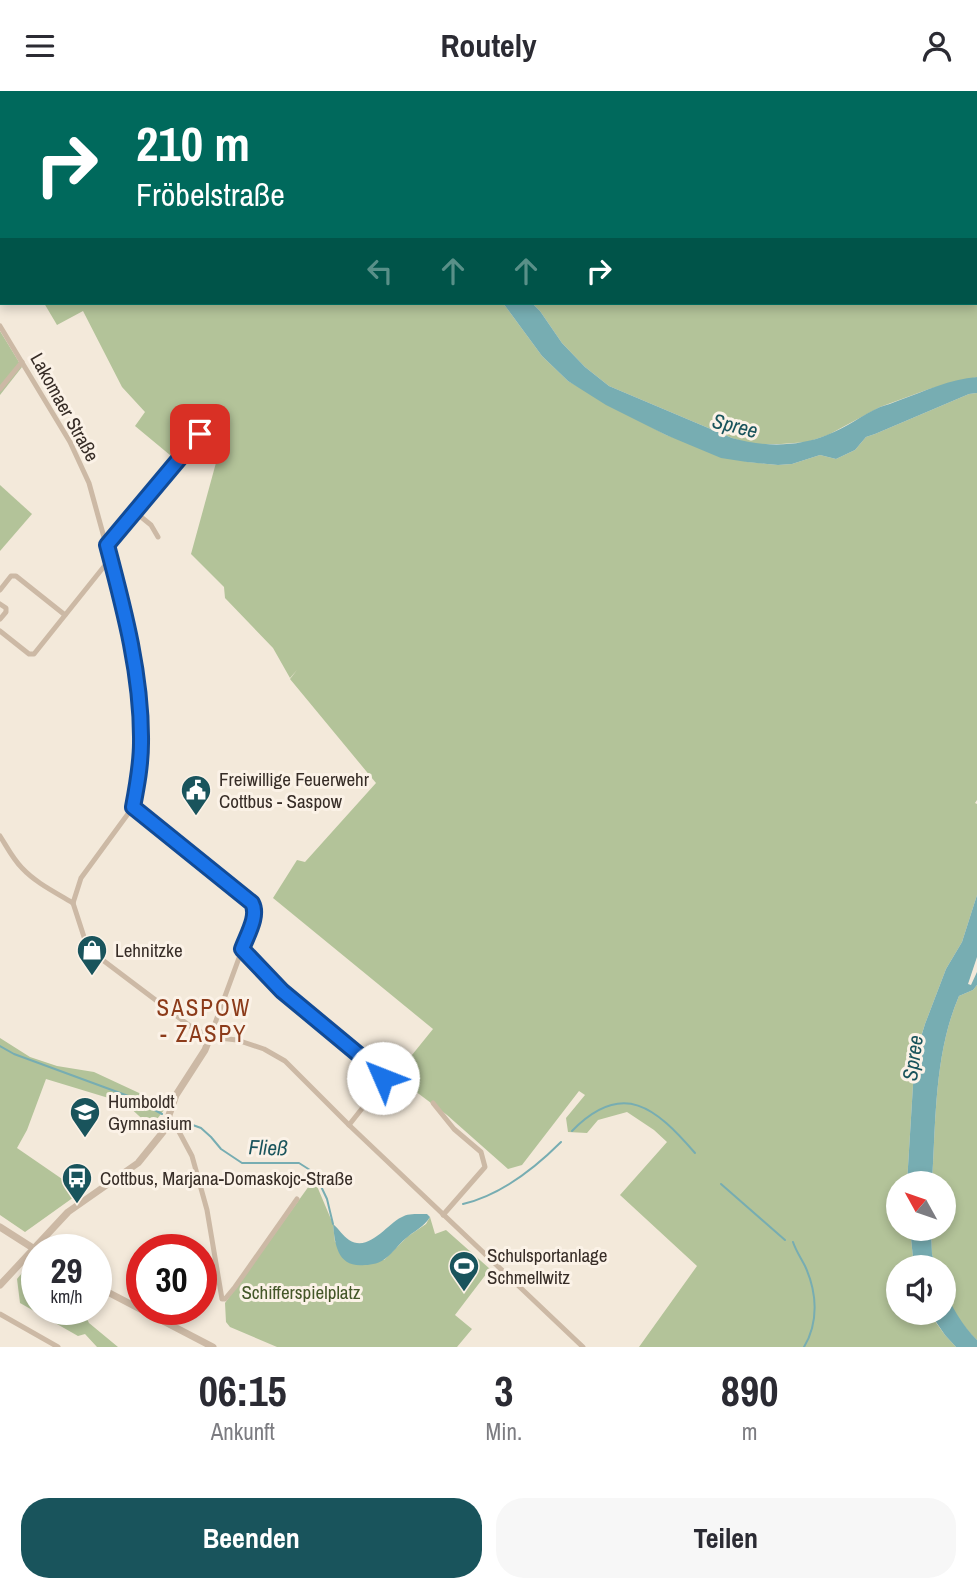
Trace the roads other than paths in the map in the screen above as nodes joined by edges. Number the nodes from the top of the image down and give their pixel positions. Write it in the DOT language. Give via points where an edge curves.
graph roads {
  1 [pos="0,327"];
  2 [pos="22,362"];
  3 [pos="0,389"];
  4 [pos="216,414"];
  5 [pos="135,512"];
  6 [pos="158,537"];
  7 [pos="107,545"];
  8 [pos="110,559"];
  9 [pos="0,590"];
  10 [pos="0,604"];
  11 [pos="65,615"];
  12 [pos="0,619"];
  13 [pos="0,631"];
  14 [pos="133,807"];
  15 [pos="0,836"];
  16 [pos="73,902"];
  17 [pos="242,949"];
  18 [pos="210,1037"];
  19 [pos="433,1103"];
  20 [pos="166,1124"];
  21 [pos="349,1125"];
  22 [pos="297,1199"];
  23 [pos="443,1215"];
  24 [pos="0,1227"];
  25 [pos="48,1234"];
  26 [pos="21,1240"];
  27 [pos="21,1263"];
  28 [pos="0,1285"];
  29 [pos="112,1294"];
  30 [pos="0,1314"];
  31 [pos="58,1347"];
  32 [pos="213,1347"];
  33 [pos="583,1347"];
  1 -- 2 [label="street, Lakomaer Straße"];
  2 -- 3 [label="street"];
  2 -- 7 [label="street, Lakomaer Straße" via="71,442"];
  4 -- 5 [label="street"];
  5 -- 6 [label="street"];
  5 -- 7 [label="street"];
  7 -- 8 [label="street, Lakomaer Straße"];
  8 -- 11 [label="street"];
  8 -- 14 [label="street, Lakomaer Straße" via="134,661 138,701 141,742"];
  9 -- 11 [label="street" via="16,576"];
  10 -- 12 [label="street" via="6,612"];
  11 -- 13 [label="street" via="34,654"];
  14 -- 16 [label="street, Lakomaer Straße" via="81,878"];
  14 -- 17 [label="street" via="252,903 254,917"];
  15 -- 16 [label="street" via="23,870"];
  16 -- 18 [label="street" via="85,940 96,955"];
  17 -- 18 [label="street"];
  17 -- 21 [label="street" via="282,991 382,1074 383,1082"];
  18 -- 20 [label="street" via="176,1095"];
  18 -- 21 [label="street" via="237,1040 277,1056"];
  19 -- 23 [label="street" via="481,1152 485,1167"];
  20 -- 22 [label="street" via="177,1128 192,1156 207,1210 222,1299"];
  20 -- 25 [label="street" via="138,1163 68,1212"];
  21 -- 23 [label="street"];
  23 -- 33 [label="street"];
  24 -- 26 [label="street"];
  27 -- 28 [label="street"];
  29 -- 32 [label="street"];
  30 -- 31 [label="street"];
}
